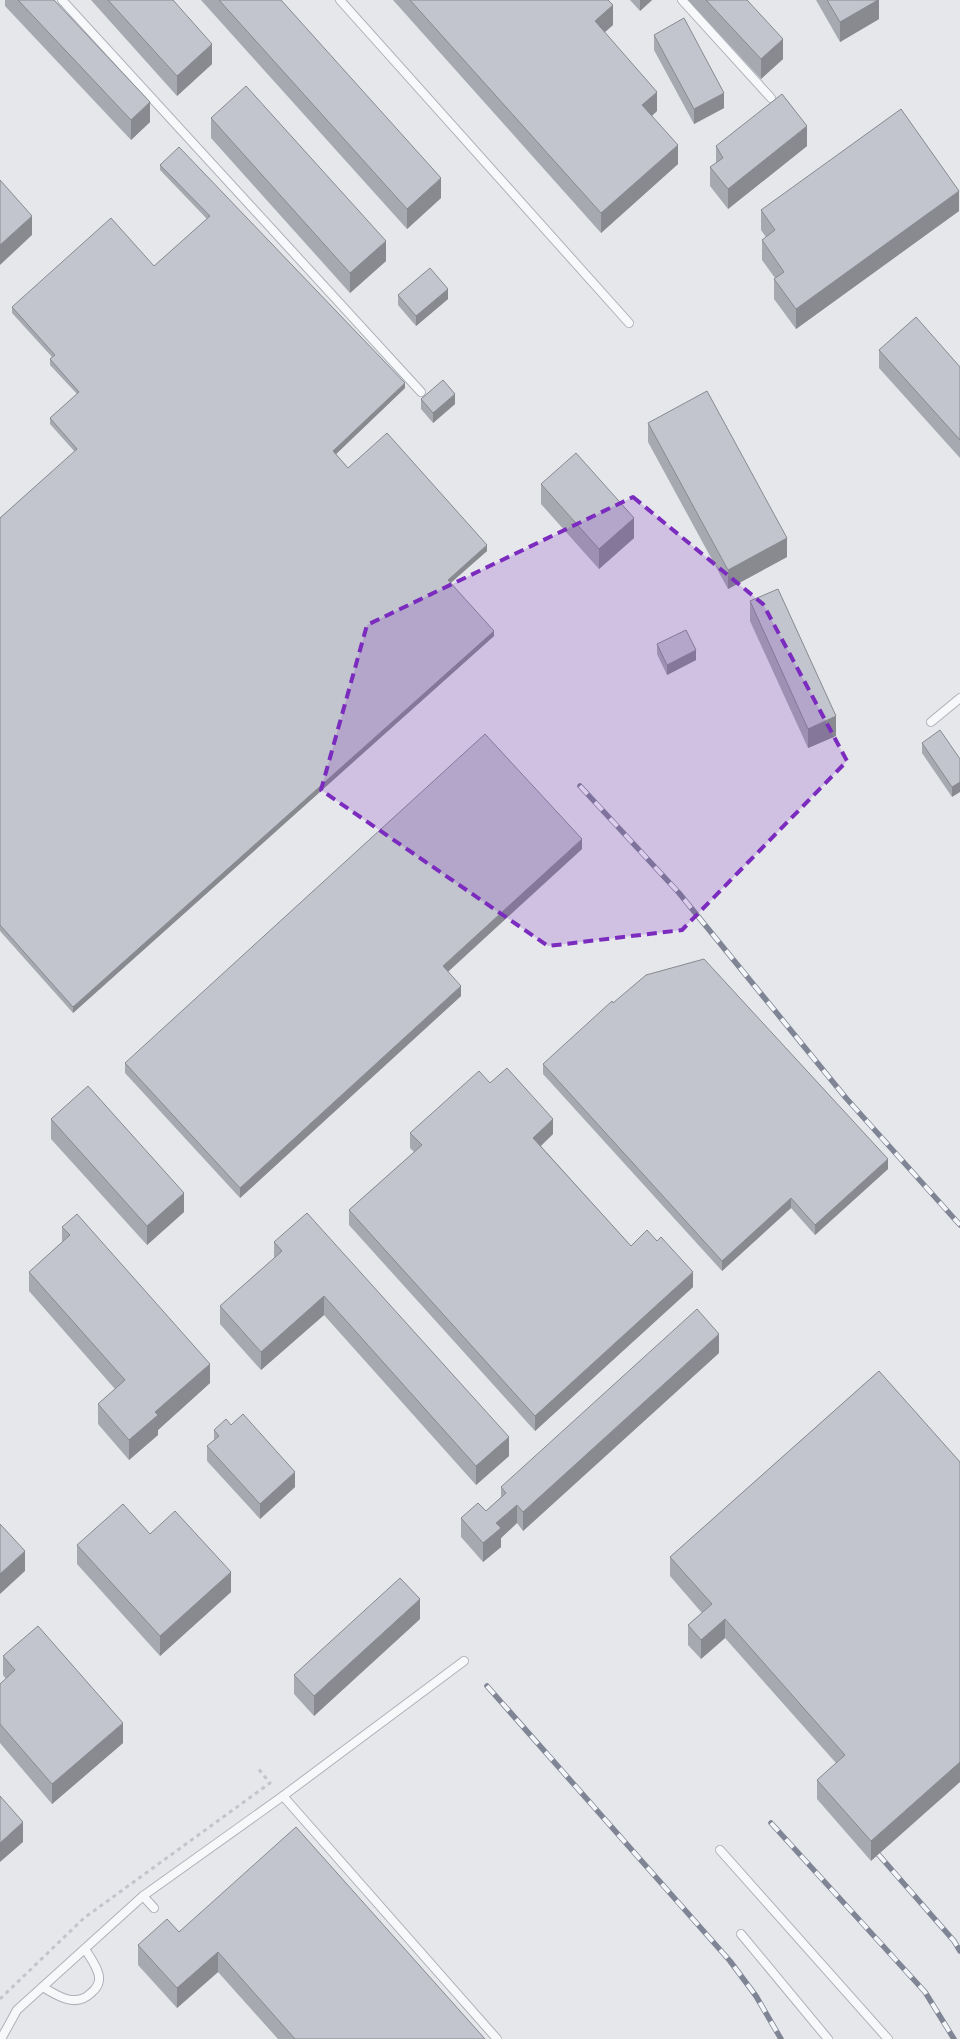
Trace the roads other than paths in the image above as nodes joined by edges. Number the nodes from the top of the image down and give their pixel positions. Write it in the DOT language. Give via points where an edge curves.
graph roads {
  1 [pos="62,0"];
  2 [pos="340,0"];
  3 [pos="682,0"];
  4 [pos="770,98"];
  5 [pos="629,323"];
  6 [pos="422,392"];
  7 [pos="960,698"];
  8 [pos="932,722"];
  9 [pos="464,1661"];
  10 [pos="283,1796"];
  11 [pos="720,1850"];
  12 [pos="143,1896"];
  13 [pos="154,1908"];
  14 [pos="741,1934"];
  15 [pos="85,1949"];
  16 [pos="43,1987"];
  17 [pos="2,2039"];
  18 [pos="497,2039"];
  19 [pos="828,2039"];
  20 [pos="888,2039"];
  1 -- 6 [label="lane"];
  2 -- 5 [label="lane"];
  3 -- 4 [label="lane"];
  7 -- 8 [label="lane"];
  9 -- 10 [label="lane"];
  10 -- 12 [label="lane"];
  10 -- 18 [label="lane"];
  11 -- 20 [label="lane"];
  12 -- 13 [label="lane"];
  12 -- 15 [label="lane"];
  14 -- 19 [label="lane"];
  15 -- 16 [label="lane"];
  15 -- 16 [label="lane" via="99,1977 97,1988 86,1998 71,2001"];
  16 -- 17 [label="lane" via="16,2010"];
}
